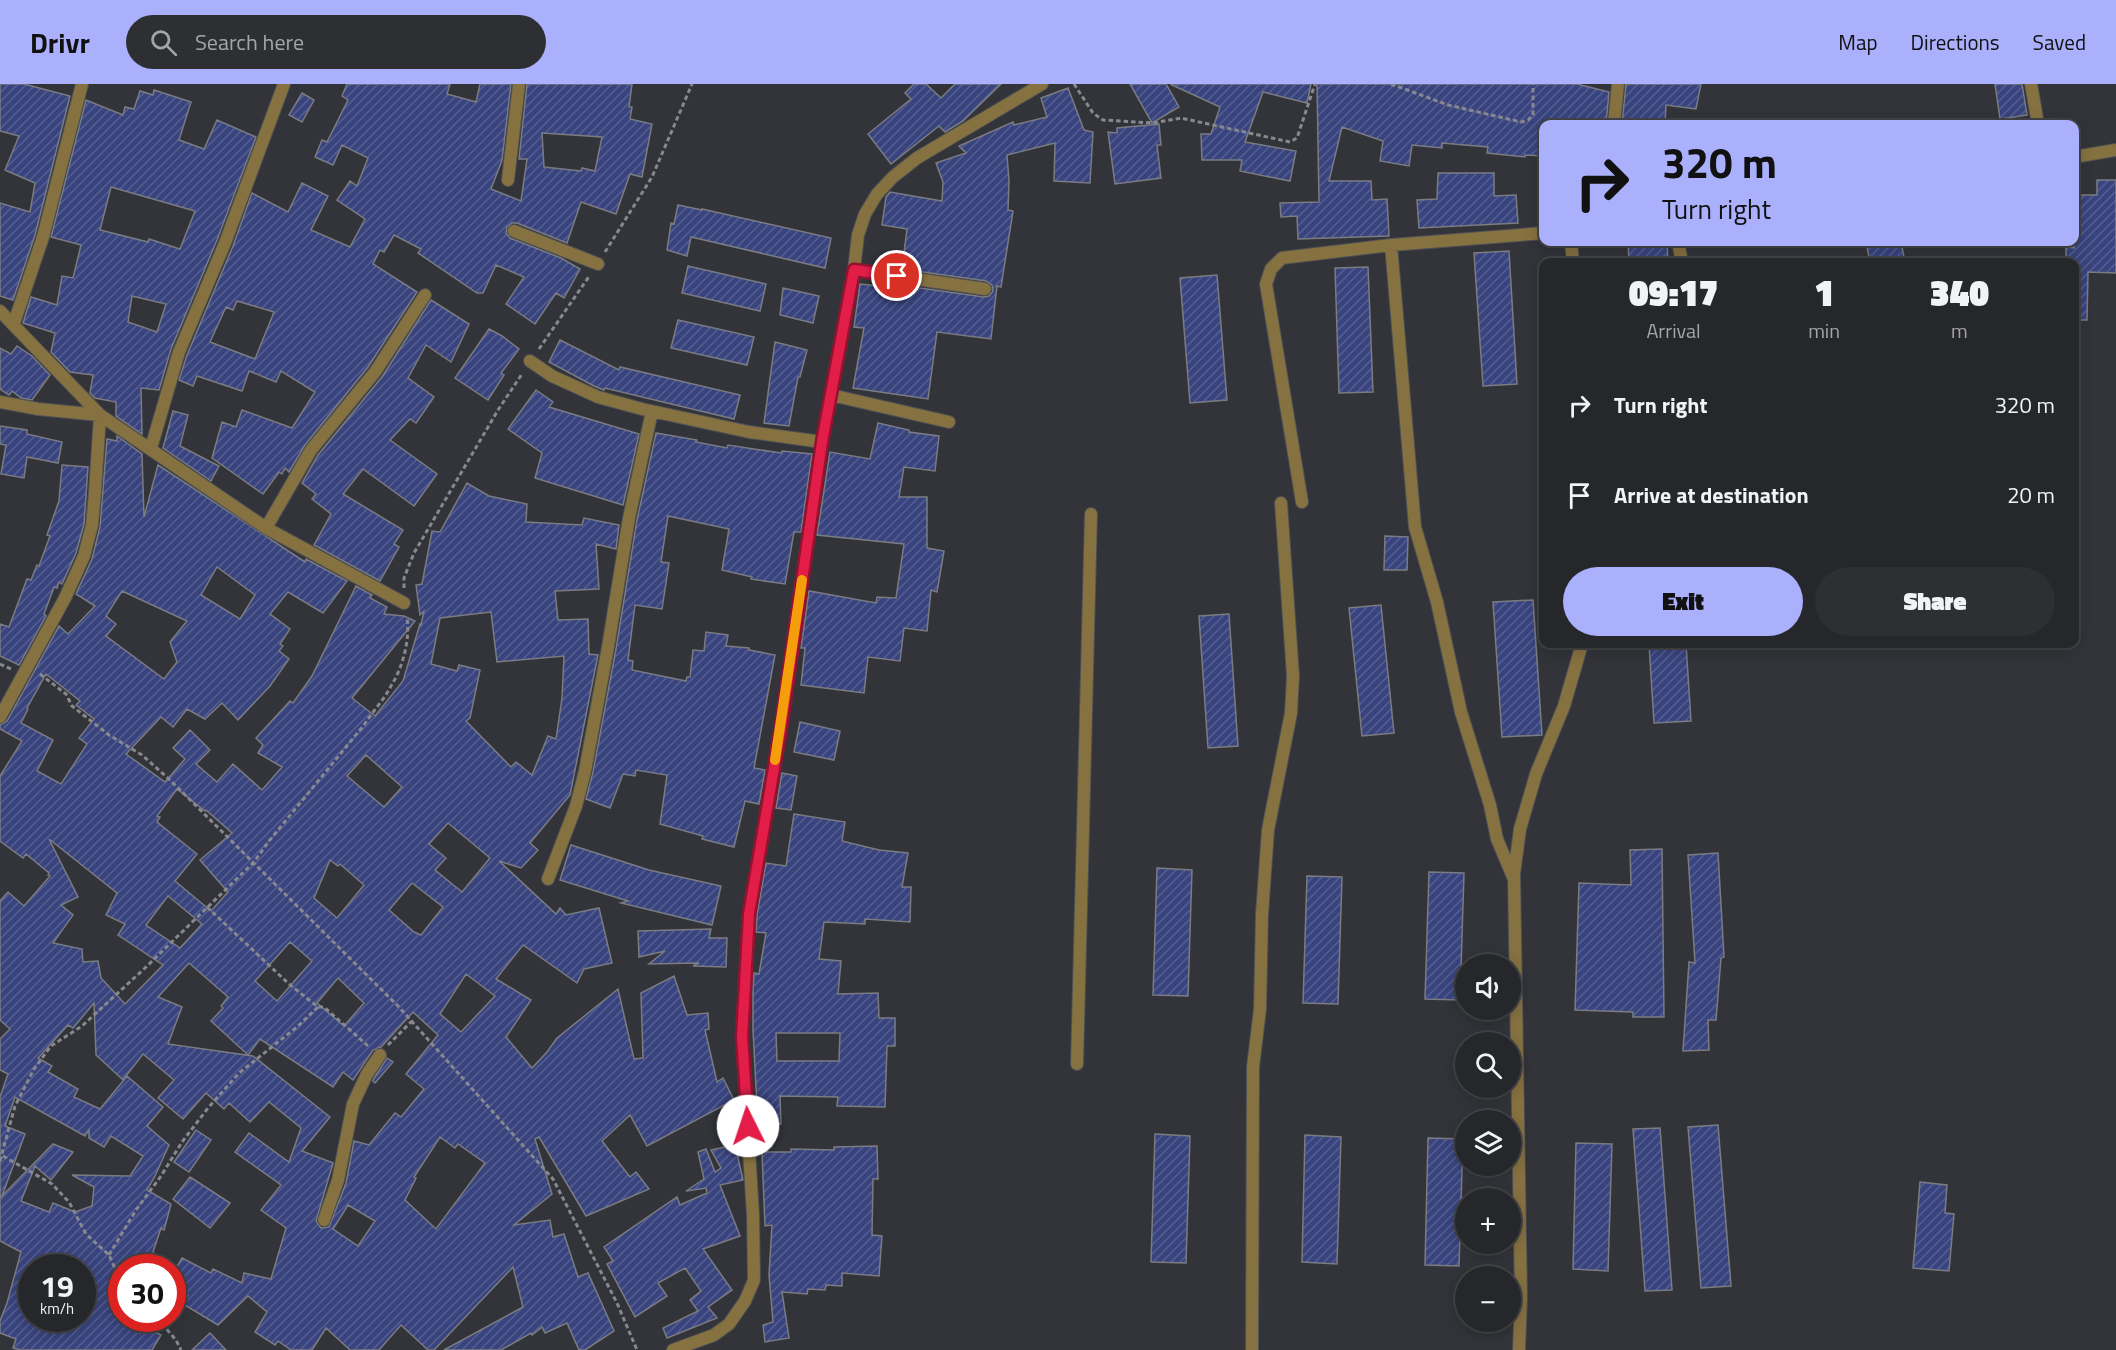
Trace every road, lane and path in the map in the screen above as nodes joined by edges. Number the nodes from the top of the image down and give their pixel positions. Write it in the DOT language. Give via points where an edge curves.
graph roads {
  1 [pos="82,84"];
  2 [pos="284,84"];
  3 [pos="519,84"];
  4 [pos="692,84"];
  5 [pos="1042,84"];
  6 [pos="1074,84"];
  7 [pos="1315,84"];
  8 [pos="1391,84"];
  9 [pos="1533,84"];
  10 [pos="1618,84"];
  11 [pos="2031,84"];
  12 [pos="1614,120"];
  13 [pos="2037,120"];
  14 [pos="2116,150"];
  15 [pos="2079,156"];
  16 [pos="508,180"];
  17 [pos="514,231"];
  18 [pos="1539,233"];
  19 [pos="1391,246"];
  20 [pos="598,264"];
  21 [pos="854,270"];
  22 [pos="985,289"];
  23 [pos="425,295"];
  24 [pos="0,311"];
  25 [pos="14,323"];
  26 [pos="530,361"];
  27 [pos="831,395"];
  28 [pos="0,402"];
  29 [pos="652,411"];
  30 [pos="100,415"];
  31 [pos="950,422"];
  32 [pos="822,442"];
  33 [pos="151,448"];
  34 [pos="1302,502"];
  35 [pos="1281,503"];
  36 [pos="1091,514"];
  37 [pos="266,528"];
  38 [pos="404,603"];
  39 [pos="1581,648"];
  40 [pos="0,664"];
  41 [pos="28,666"];
  42 [pos="0,717"];
  43 [pos="254,862"];
  44 [pos="1514,878"];
  45 [pos="548,879"];
  46 [pos="207,907"];
  47 [pos="318,1006"];
  48 [pos="412,1021"];
  49 [pos="380,1055"];
  50 [pos="1077,1064"];
  51 [pos="3,1156"];
  52 [pos="0,1161"];
  53 [pos="324,1220"];
  54 [pos="108,1254"];
  55 [pos="110,1254"];
  56 [pos="169,1332"];
  57 [pos="181,1350"];
  58 [pos="638,1350"];
  59 [pos="673,1350"];
  60 [pos="1252,1350"];
  61 [pos="1519,1350"];
  1 -- 25 [label="street" via="43,237"];
  2 -- 33 [label="street" via="225,243 179,352"];
  3 -- 16 [label="street"];
  4 -- 20 [label="path" via="652,177"];
  5 -- 21 [label="street" via="917,158 894,177 865,214"];
  6 -- 7 [label="path" via="1093,113 1103,120 1153,123 1181,118 1290,142 1297,138"];
  8 -- 9 [label="path" via="1448,105 1521,122 1533,115"];
  10 -- 12 [label="street"];
  11 -- 13 [label="street"];
  14 -- 15 [label="street"];
  17 -- 20 [label="street"];
  18 -- 19 [label="street"];
  19 -- 34 [label="street" via="1282,258 1271,269 1266,284"];
  19 -- 44 [label="street" via="1415,527 1437,602 1461,712 1497,839"];
  20 -- 26 [label="path"];
  21 -- 22 [label="street"];
  21 -- 27 [label="street"];
  23 -- 37 [label="street" via="375,372 311,450"];
  24 -- 25 [label="street"];
  25 -- 30 [label="street"];
  26 -- 29 [label="street" via="598,397"];
  26 -- 38 [label="path" via="414,553 404,578"];
  27 -- 31 [label="street"];
  27 -- 32 [label="street"];
  28 -- 30 [label="street"];
  29 -- 32 [label="street" via="749,432"];
  29 -- 45 [label="street" via="585,771"];
  30 -- 33 [label="street"];
  30 -- 41 [label="street" via="92,525 84,556 66,598"];
  32 -- 59 [label="street" via="781,727 749,914 742,1037 754,1280 729,1324 714,1335"];
  33 -- 37 [label="street"];
  35 -- 60 [label="street" via="1293,676 1291,713 1268,830 1262,914 1260,1009 1253,1066"];
  36 -- 50 [label="street"];
  37 -- 38 [label="street"];
  38 -- 43 [label="path" via="408,631 402,663 391,688"];
  39 -- 44 [label="street" via="1520,829"];
  40 -- 41 [label="path" via="15,671"];
  41 -- 42 [label="street"];
  41 -- 43 [label="path" via="66,694 72,706 97,726 142,755"];
  43 -- 46 [label="path"];
  43 -- 48 [label="path"];
  44 -- 61 [label="street"];
  46 -- 47 [label="path"];
  46 -- 51 [label="path" via="81,1026 51,1046 34,1068 15,1106"];
  47 -- 49 [label="path"];
  47 -- 55 [label="path" via="239,1073 208,1108"];
  48 -- 49 [label="path"];
  48 -- 58 [label="path" via="553,1179"];
  49 -- 53 [label="street" via="353,1104 338,1180"];
  51 -- 52 [label="path"];
  51 -- 54 [label="path" via="52,1184 69,1202 86,1234"];
  56 -- 57 [label="path"];
}
